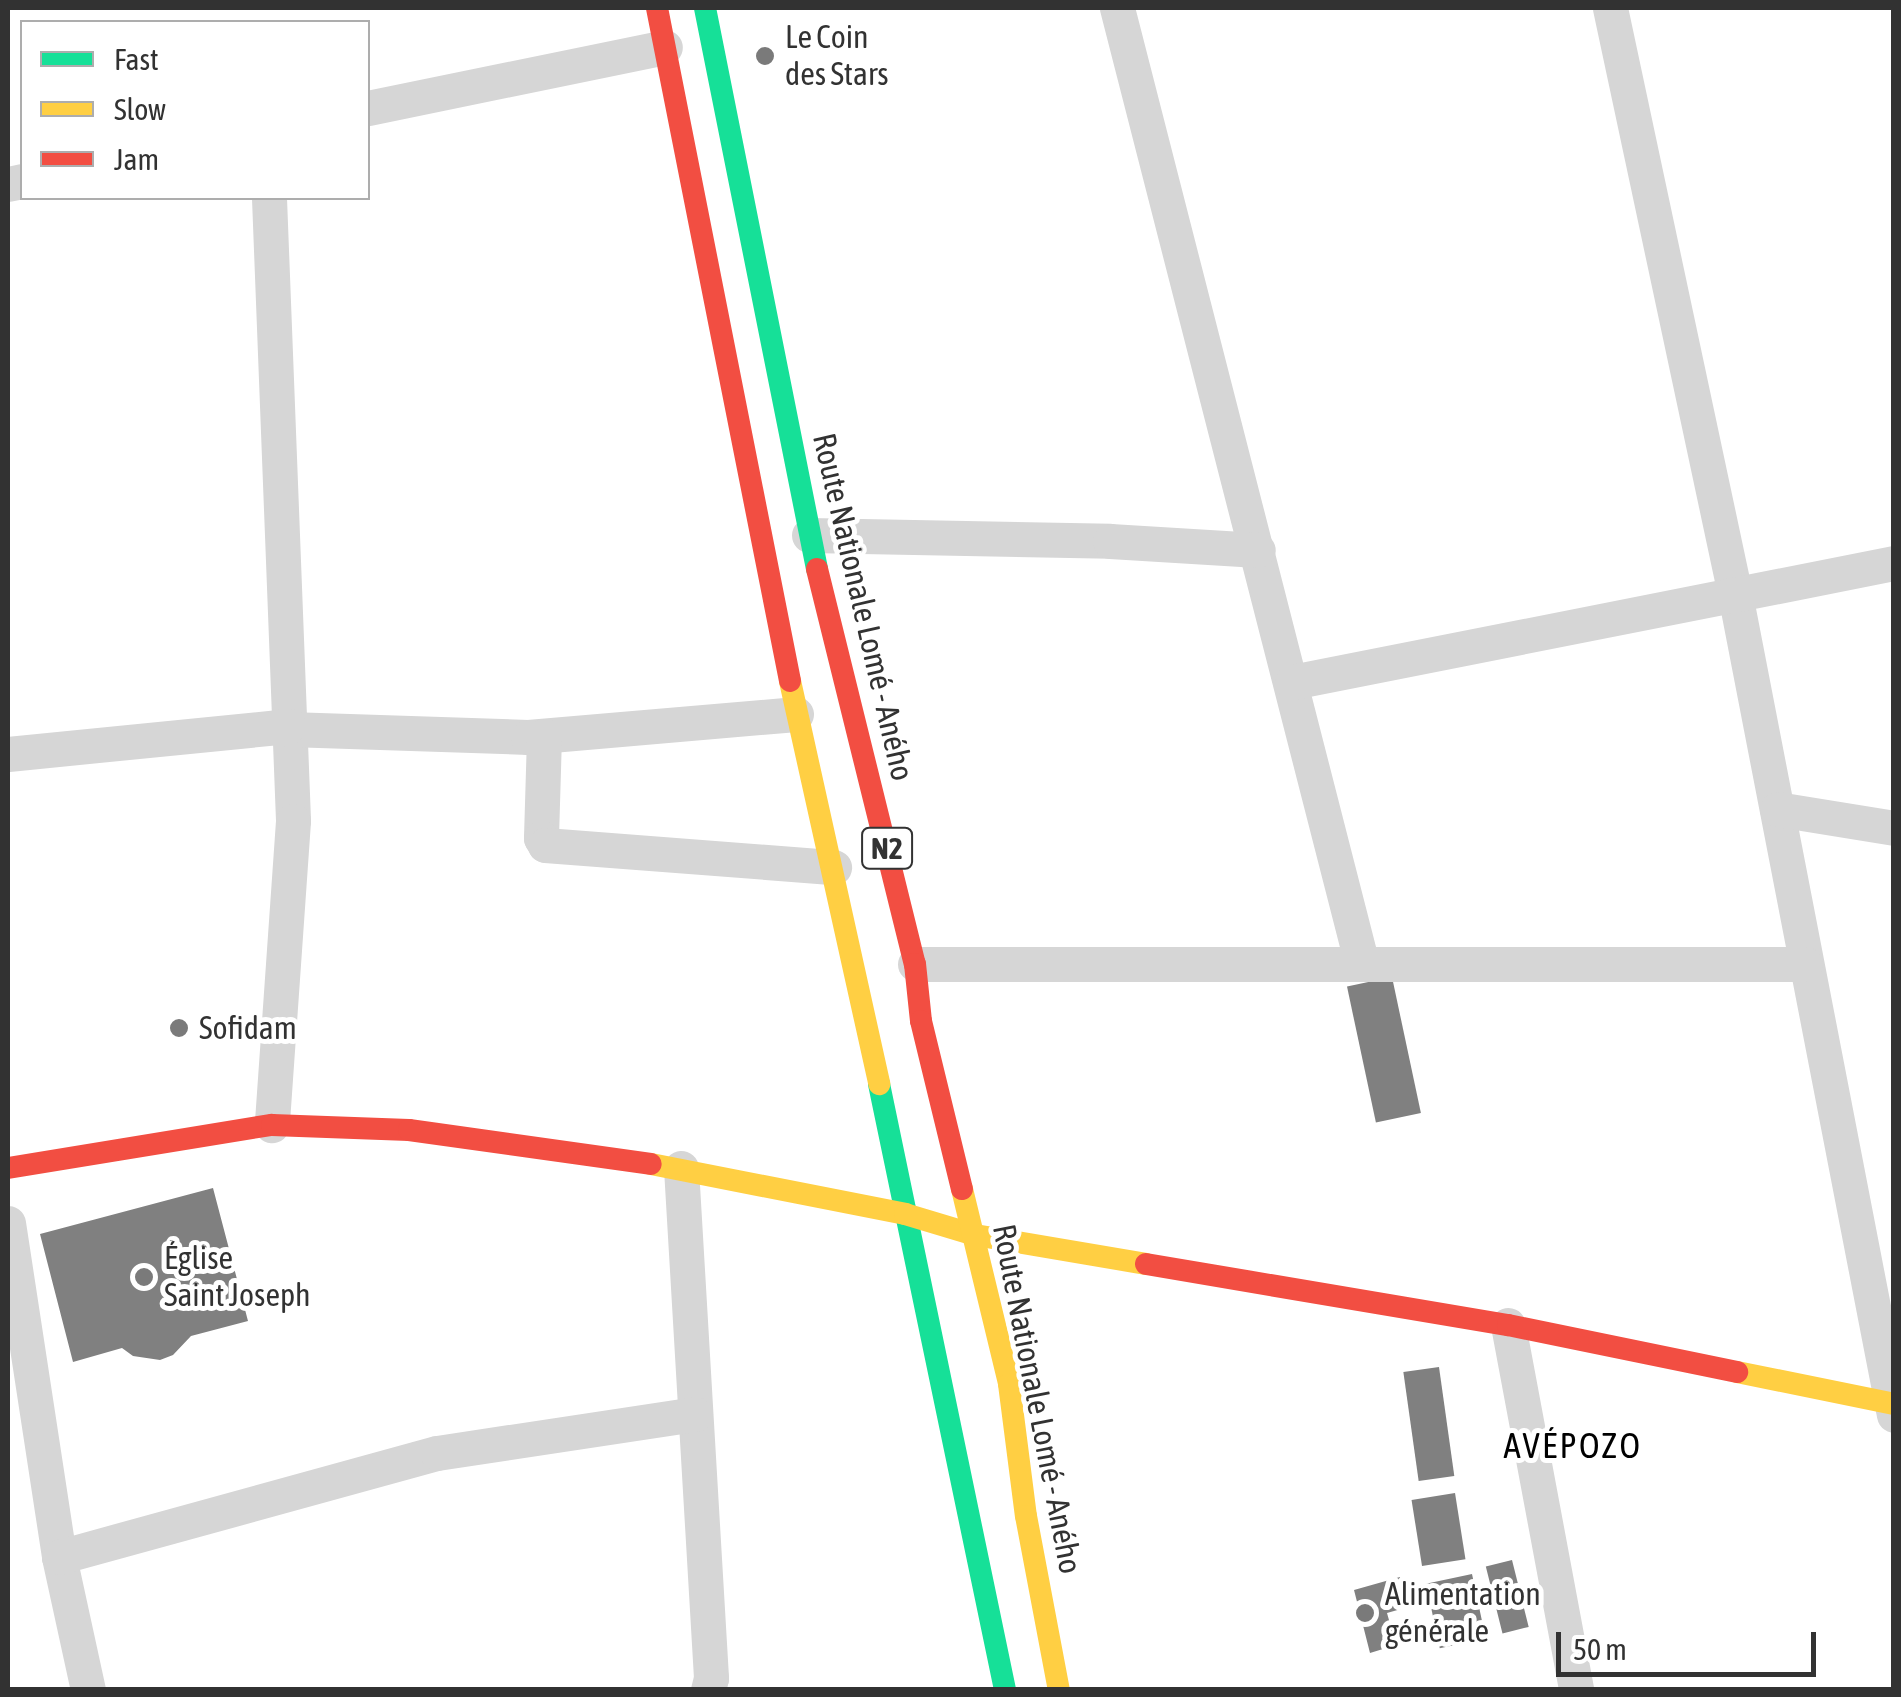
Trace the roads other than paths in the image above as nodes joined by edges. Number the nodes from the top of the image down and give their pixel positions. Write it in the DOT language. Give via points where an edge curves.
graph roads {
  1 [pos="657,8"];
  2 [pos="705,8"];
  3 [pos="1117,8"];
  4 [pos="1610,8"];
  5 [pos="665,46"];
  6 [pos="370,108"];
  7 [pos="268,200"];
  8 [pos="809,535"];
  9 [pos="1258,550"];
  10 [pos="1894,563"];
  11 [pos="1735,594"];
  12 [pos="1292,682"];
  13 [pos="796,714"];
  14 [pos="289,728"];
  15 [pos="544,736"];
  16 [pos="8,754"];
  17 [pos="1776,808"];
  18 [pos="1894,828"];
  19 [pos="834,867"];
  20 [pos="915,964"];
  21 [pos="1362,964"];
  22 [pos="1806,964"];
  23 [pos="272,1125"];
  24 [pos="8,1168"];
  25 [pos="681,1168"];
  26 [pos="905,1214"];
  27 [pos="8,1222"];
  28 [pos="975,1236"];
  29 [pos="1508,1324"];
  30 [pos="1893,1408"];
  31 [pos="695,1414"];
  32 [pos="59,1557"];
  33 [pos="88,1690"];
  34 [pos="708,1690"];
  35 [pos="1005,1690"];
  36 [pos="1058,1690"];
  37 [pos="1576,1690"];
  1 -- 5 [label="main road, N2"];
  2 -- 8 [label="main road, Route Nationale Lomé - Aného / N2"];
  3 -- 9 [label="street"];
  4 -- 11 [label="street"];
  5 -- 6 [label="street"];
  5 -- 13 [label="main road, N2"];
  7 -- 14 [label="street"];
  8 -- 9 [label="street"];
  8 -- 20 [label="main road, Route Nationale Lomé - Aného / N2"];
  9 -- 12 [label="street"];
  10 -- 11 [label="street"];
  11 -- 12 [label="street"];
  11 -- 17 [label="street"];
  12 -- 21 [label="street"];
  13 -- 15 [label="street"];
  13 -- 19 [label="main road, N2"];
  14 -- 15 [label="street"];
  14 -- 16 [label="street"];
  14 -- 23 [label="street" via="294,822"];
  15 -- 19 [label="street" via="546,845"];
  17 -- 18 [label="street"];
  17 -- 22 [label="street"];
  19 -- 26 [label="main road, N2"];
  20 -- 21 [label="street"];
  20 -- 28 [label="main road, Route Nationale Lomé - Aného / N2" via="921,1021"];
  21 -- 22 [label="street"];
  22 -- 30 [label="street"];
  23 -- 24 [label="main road"];
  23 -- 25 [label="main road" via="409,1130"];
  25 -- 26 [label="main road"];
  25 -- 31 [label="street"];
  26 -- 28 [label="main road"];
  26 -- 35 [label="main road, N2"];
  27 -- 32 [label="street"];
  28 -- 29 [label="main road"];
  28 -- 36 [label="main road, Route Nationale Lomé - Aného / N2" via="1009,1384"];
  29 -- 30 [label="main road"];
  29 -- 37 [label="street"];
  31 -- 32 [label="street" via="437,1453"];
  31 -- 34 [label="street"];
  32 -- 33 [label="street"];
}
